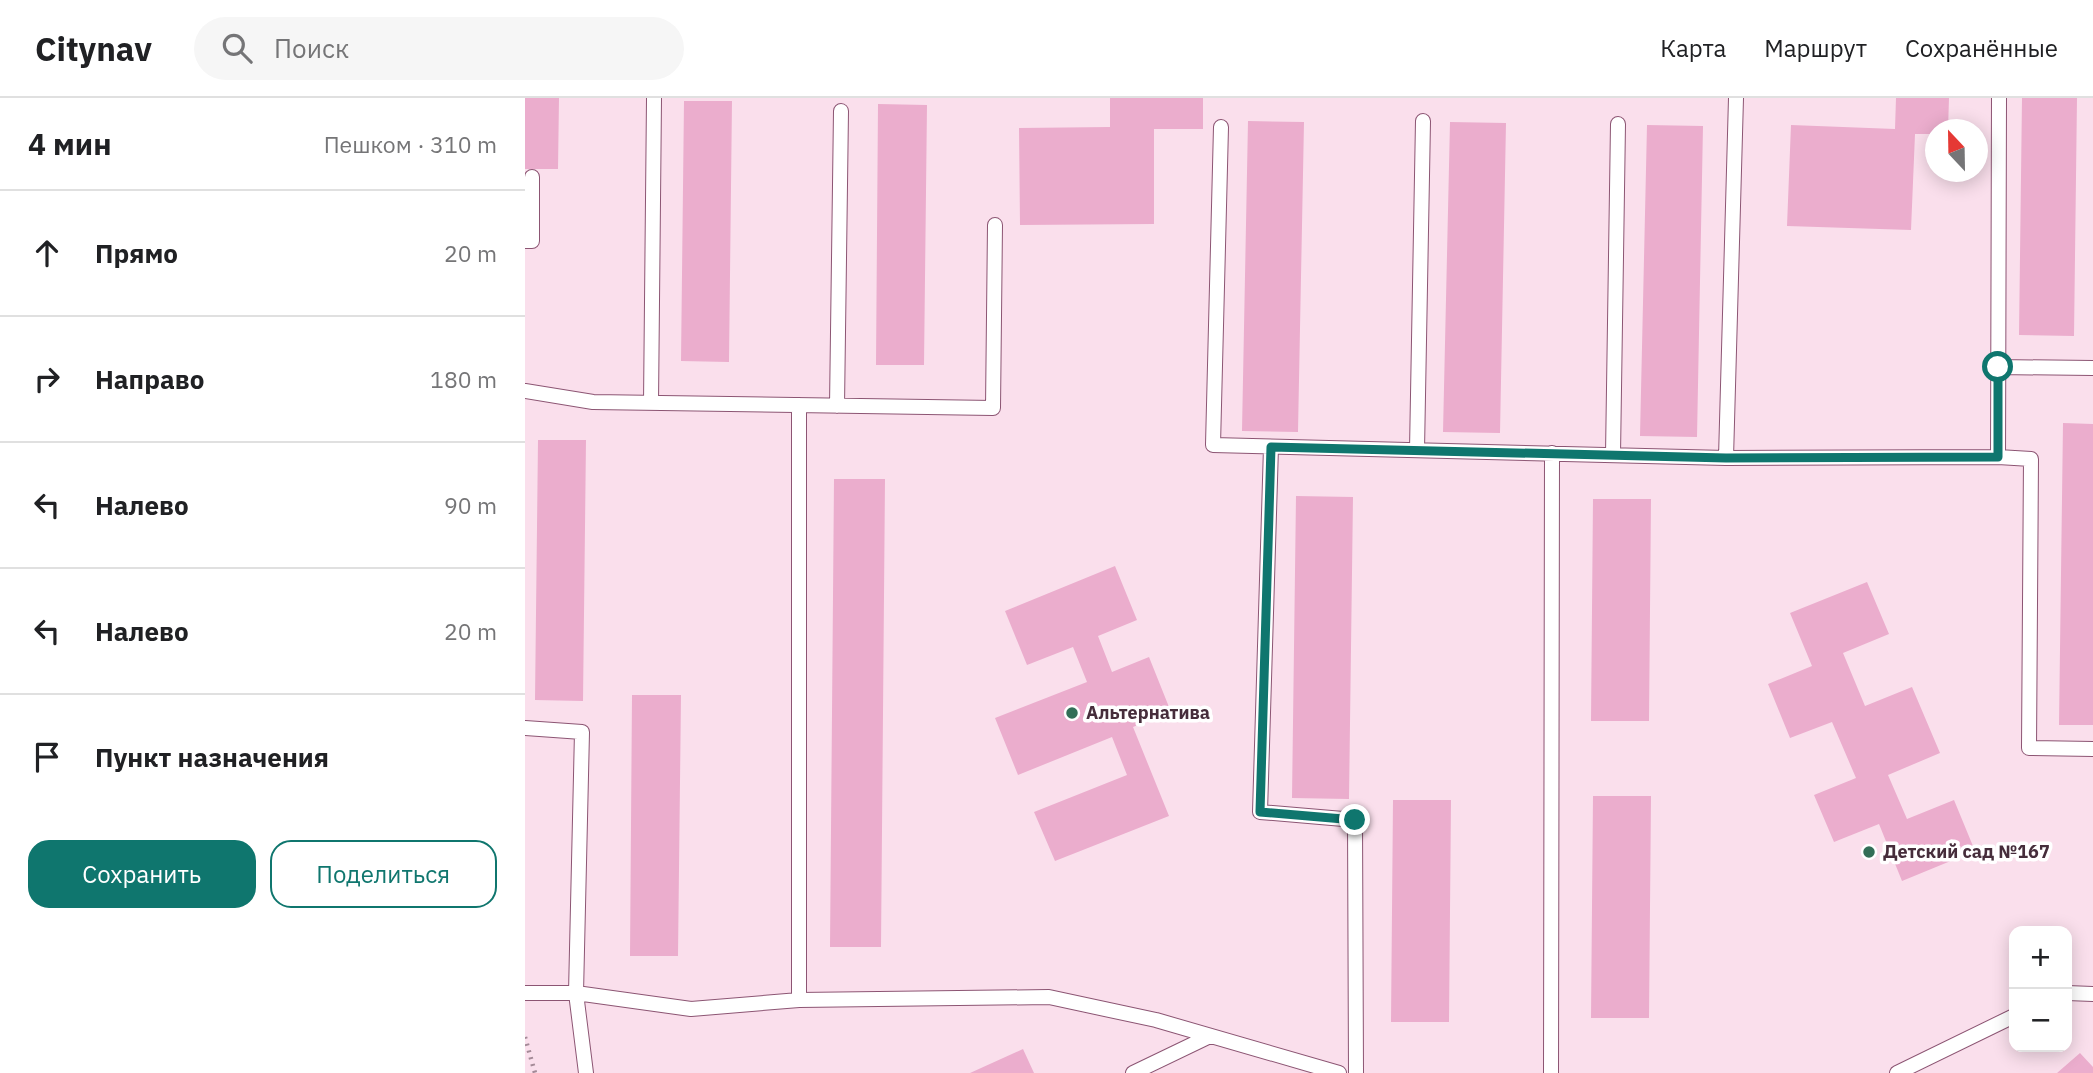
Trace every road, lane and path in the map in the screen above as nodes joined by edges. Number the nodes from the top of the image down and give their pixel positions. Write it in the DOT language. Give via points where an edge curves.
graph roads {
  1 [pos="1736,98"];
  2 [pos="1999,98"];
  3 [pos="654,99"];
  4 [pos="841,111"];
  5 [pos="1423,121"];
  6 [pos="1618,124"];
  7 [pos="1221,127"];
  8 [pos="532,177"];
  9 [pos="996,225"];
  10 [pos="525,241"];
  11 [pos="1998,367"];
  12 [pos="2093,368"];
  13 [pos="525,391"];
  14 [pos="652,403"];
  15 [pos="799,405"];
  16 [pos="837,406"];
  17 [pos="1271,447"];
  18 [pos="1417,450"];
  19 [pos="1552,453"];
  20 [pos="1613,455"];
  21 [pos="1998,457"];
  22 [pos="1726,458"];
  23 [pos="525,728"];
  24 [pos="2093,749"];
  25 [pos="525,993"];
  26 [pos="576,993"];
  27 [pos="2072,993"];
  28 [pos="2093,995"];
  29 [pos="799,1000"];
  30 [pos="2009,1018"];
  31 [pos="1210,1036"];
  32 [pos="525,1037"];
  33 [pos="535,1073"];
  34 [pos="586,1073"];
  35 [pos="1133,1073"];
  36 [pos="1339,1073"];
  37 [pos="1356,1073"];
  38 [pos="1551,1073"];
  39 [pos="1897,1073"];
  1 -- 22 [label="lane"];
  2 -- 11 [label="lane"];
  3 -- 14 [label="lane"];
  4 -- 16 [label="lane"];
  5 -- 18 [label="lane"];
  6 -- 20 [label="lane"];
  7 -- 17 [label="lane" via="1213,445"];
  8 -- 10 [label="lane" via="532,241"];
  9 -- 16 [label="lane" via="993,408"];
  11 -- 12 [label="lane"];
  11 -- 21 [label="lane"];
  13 -- 14 [label="lane" via="593,402"];
  14 -- 15 [label="lane"];
  15 -- 16 [label="lane"];
  15 -- 29 [label="lane"];
  17 -- 18 [label="lane"];
  17 -- 37 [label="lane" via="1260,812 1355,820"];
  18 -- 19 [label="lane"];
  19 -- 20 [label="lane"];
  19 -- 38 [label="lane"];
  20 -- 22 [label="lane"];
  21 -- 22 [label="lane"];
  21 -- 24 [label="lane" via="2031,459 2029,748"];
  23 -- 26 [label="lane" via="582,732"];
  25 -- 26 [label="lane"];
  26 -- 29 [label="lane" via="691,1009"];
  26 -- 34 [label="lane"];
  27 -- 28 [label="lane"];
  29 -- 31 [label="lane" via="1049,997"];
  30 -- 39 [label="lane"];
  31 -- 35 [label="lane"];
  31 -- 36 [label="lane"];
  32 -- 33 [label="path"];
}
